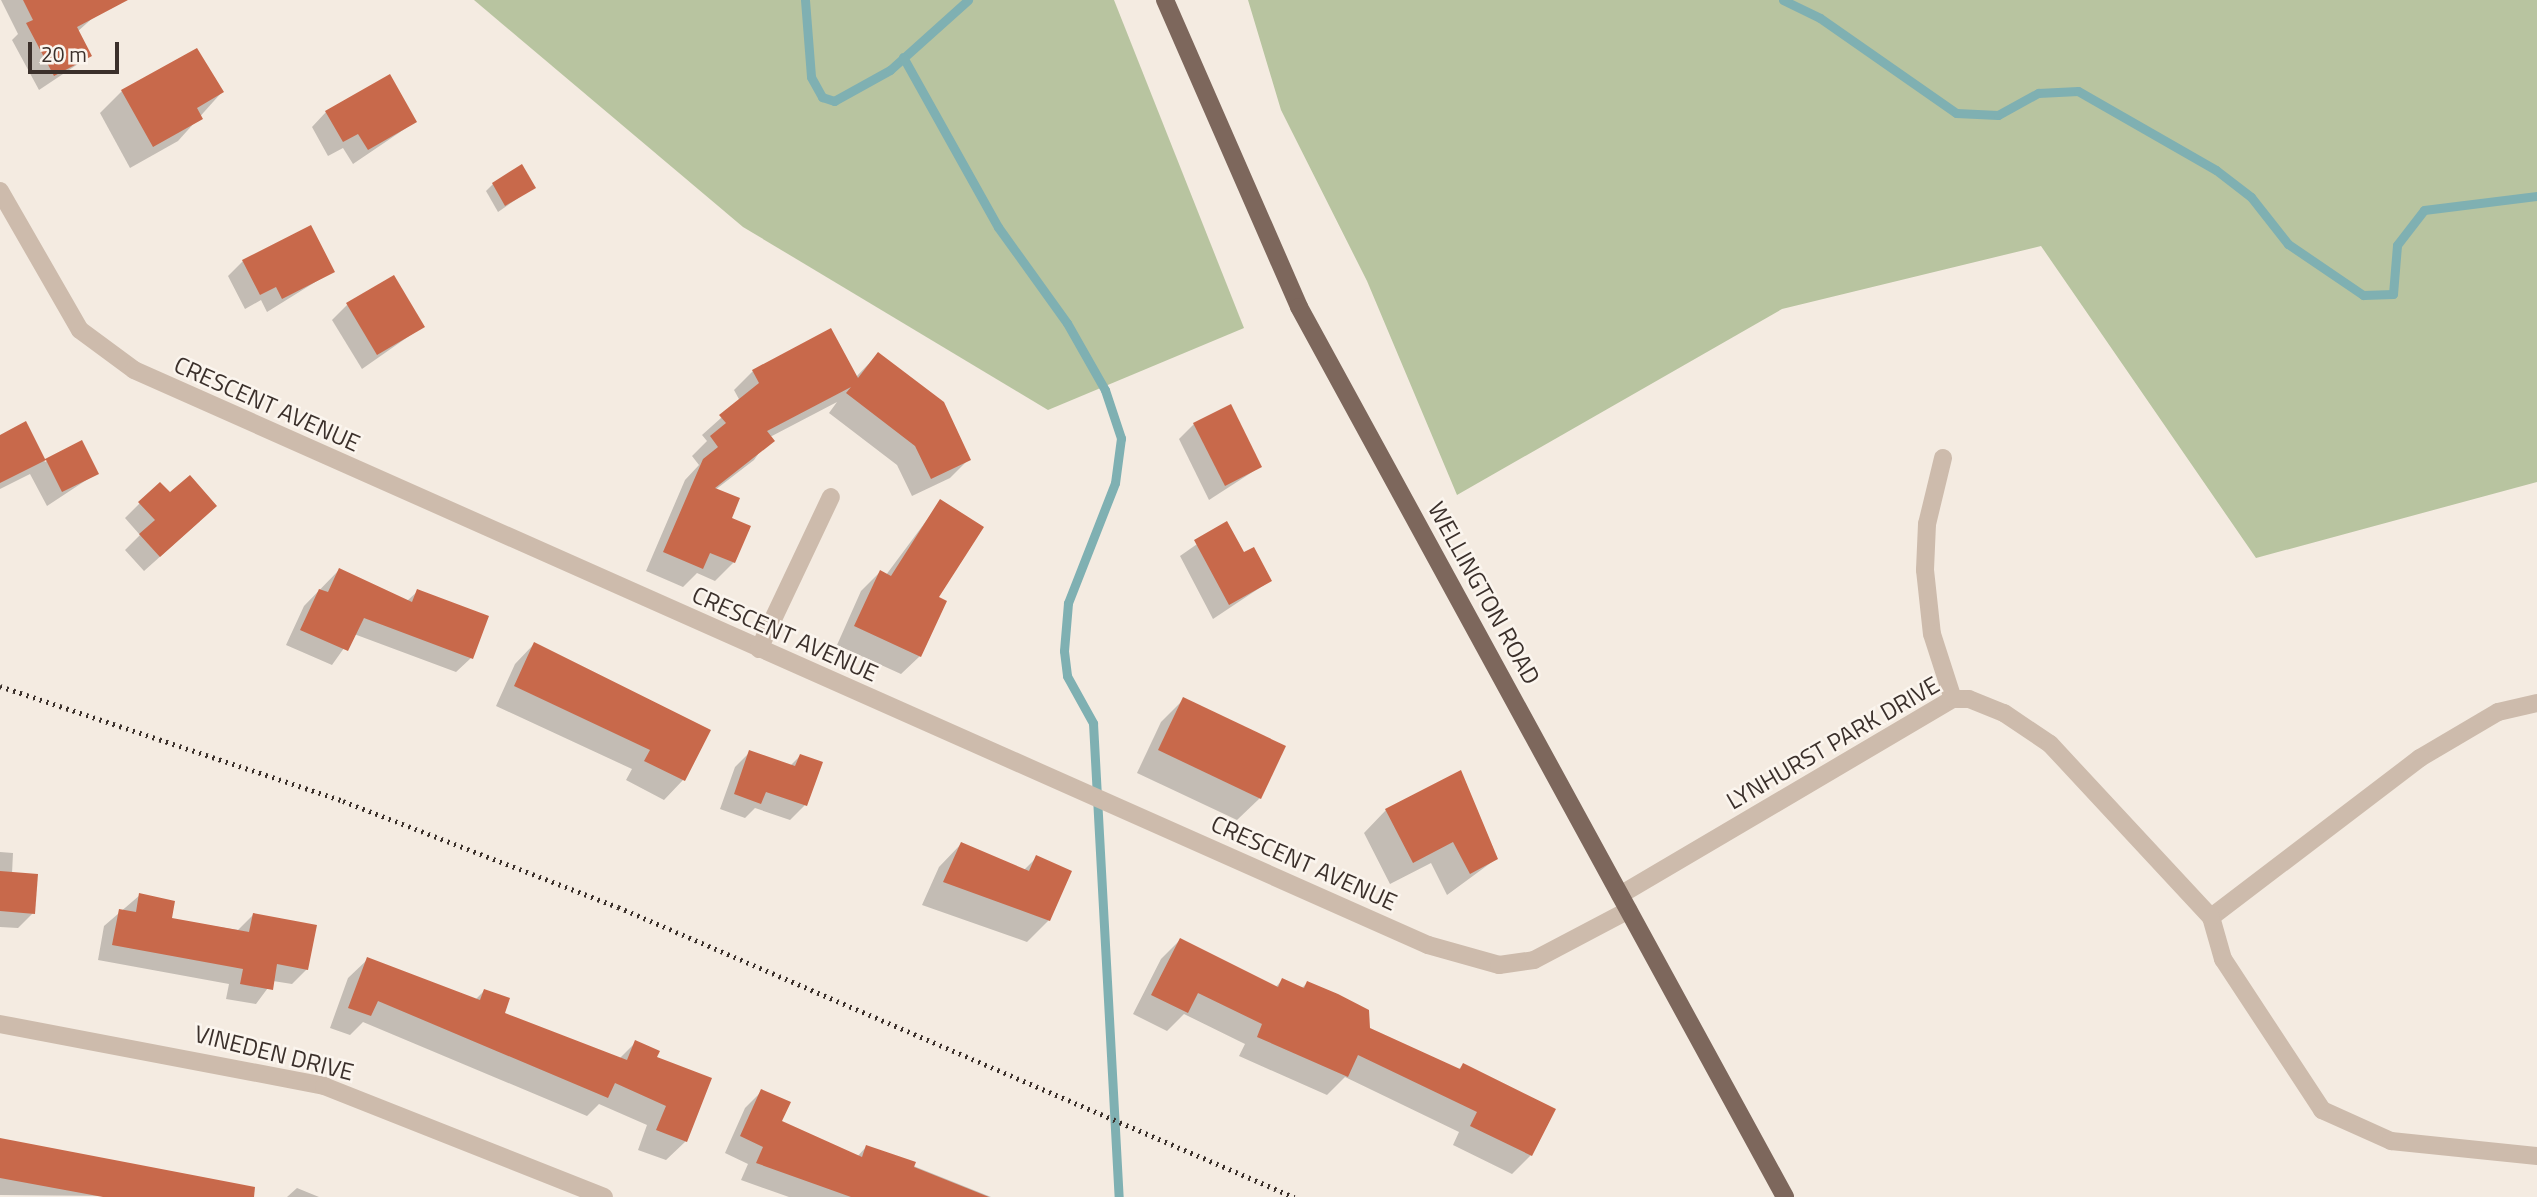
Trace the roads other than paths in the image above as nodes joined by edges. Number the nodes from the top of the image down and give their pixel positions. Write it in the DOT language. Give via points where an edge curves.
graph roads {
  1 [pos="1165,0"];
  2 [pos="0,191"];
  3 [pos="1943,458"];
  4 [pos="831,497"];
  5 [pos="759,649"];
  6 [pos="1953,699"];
  7 [pos="2537,703"];
  8 [pos="1624,903"];
  9 [pos="2211,917"];
  10 [pos="0,1024"];
  11 [pos="2537,1156"];
  12 [pos="604,1197"];
  13 [pos="1785,1197"];
  1 -- 8 [label="main road, WELLINGTON ROAD" via="1299,307"];
  2 -- 5 [label="street, CRESCENT AVENUE" via="80,330 104,352"];
  3 -- 6 [label="street" via="1927,524 1925,570 1932,634"];
  4 -- 5 [label="street"];
  5 -- 8 [label="street, CRESCENT AVENUE" via="1461,958 1499,965 1534,960"];
  6 -- 8 [label="street, LYNHURST PARK DRIVE"];
  6 -- 9 [label="street, LYNHURST PARK DRIVE" via="2004,713 2050,744"];
  7 -- 9 [label="street" via="2498,712 2420,758"];
  8 -- 13 [label="main road, WELLINGTON ROAD"];
  9 -- 11 [label="street, LYNHURST PARK DRIVE" via="2224,959 2322,1110 2391,1141"];
  10 -- 12 [label="street, VINEDEN DRIVE" via="324,1086"];
}
